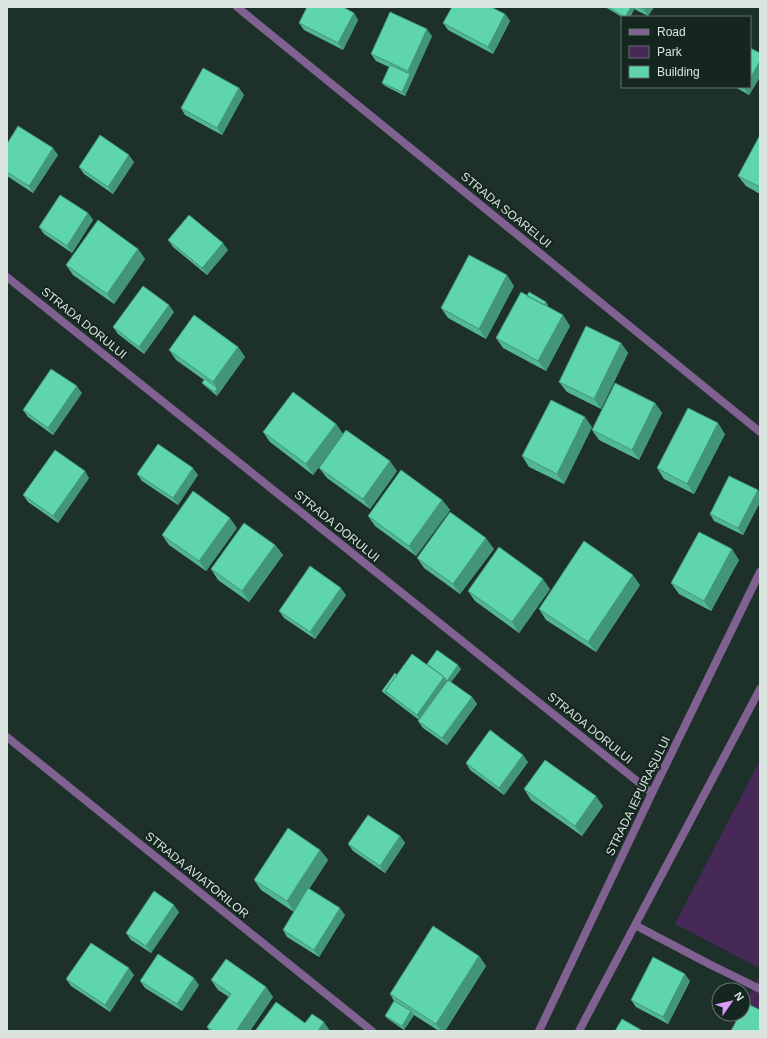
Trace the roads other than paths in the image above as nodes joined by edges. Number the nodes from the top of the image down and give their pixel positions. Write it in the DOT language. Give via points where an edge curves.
graph roads {
  1 [pos="237,7"];
  2 [pos="7,277"];
  3 [pos="760,432"];
  4 [pos="760,572"];
  5 [pos="760,688"];
  6 [pos="7,737"];
  7 [pos="652,793"];
  8 [pos="635,925"];
  9 [pos="760,989"];
  10 [pos="372,1031"];
  11 [pos="539,1031"];
  12 [pos="579,1031"];
  1 -- 3 [label="street, STRADA SOARELUI"];
  2 -- 7 [label="street, STRADA DORULUI"];
  4 -- 7 [label="street, STRADA IEPURAȘULUI"];
  5 -- 8 [label="street"];
  6 -- 10 [label="street, STRADA AVIATORILOR"];
  7 -- 11 [label="street, STRADA IEPURAȘULUI"];
  8 -- 9 [label="street"];
  8 -- 12 [label="street"];
}
